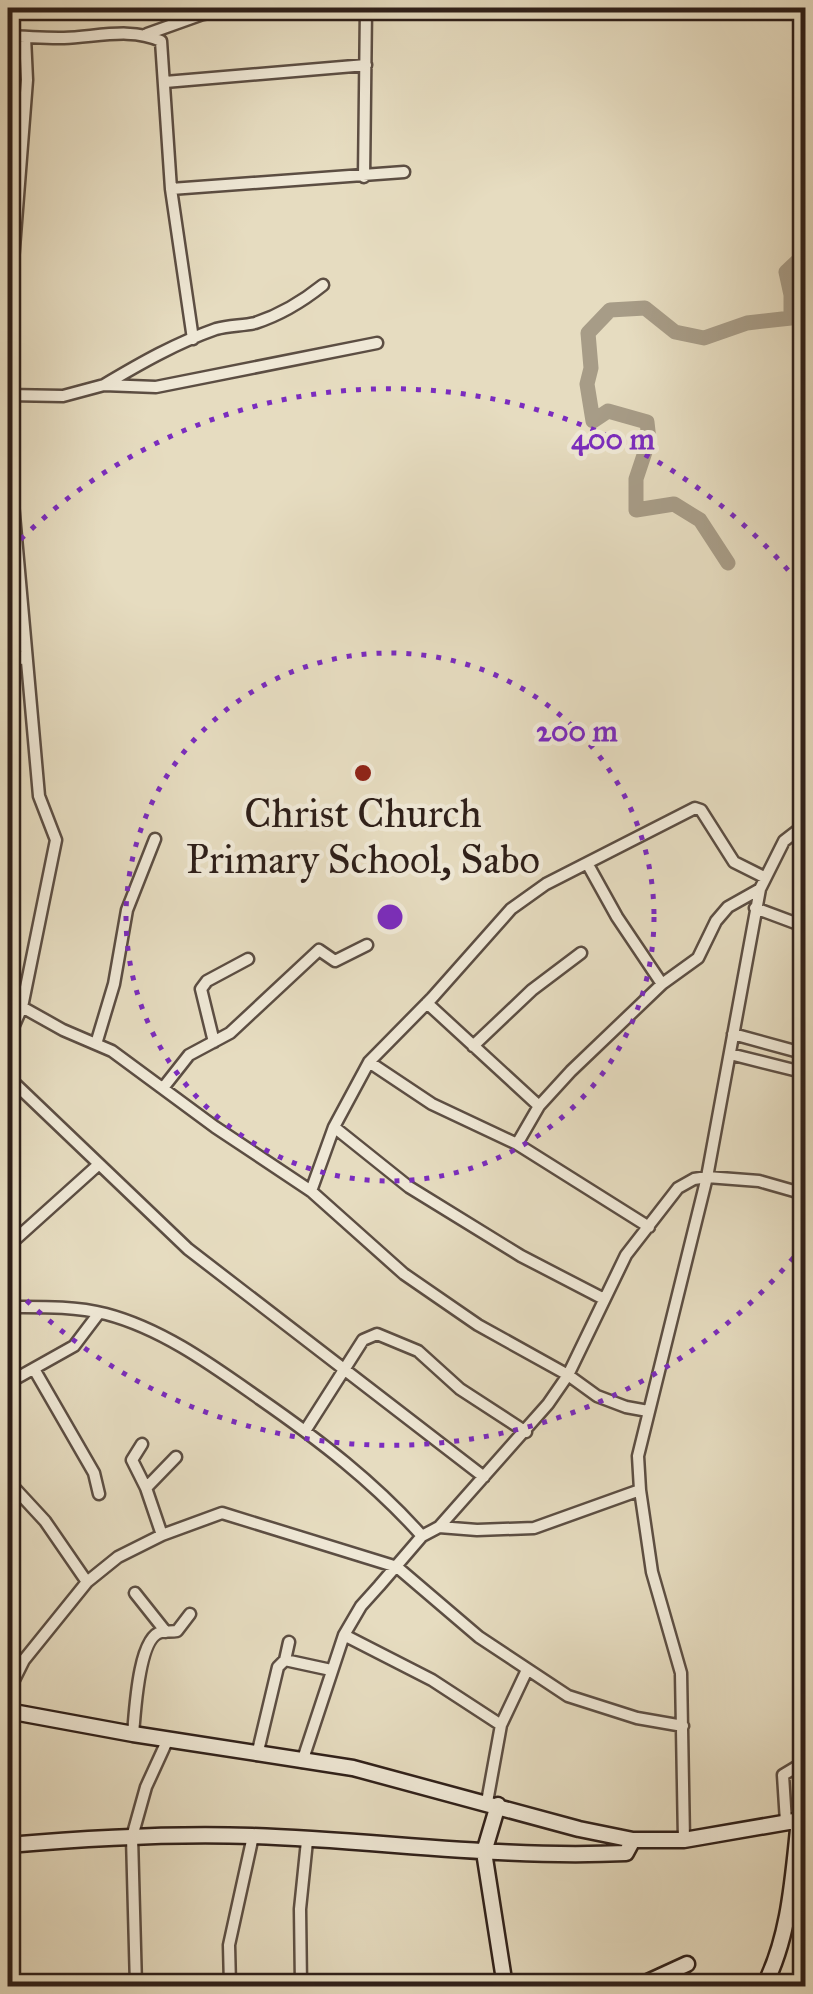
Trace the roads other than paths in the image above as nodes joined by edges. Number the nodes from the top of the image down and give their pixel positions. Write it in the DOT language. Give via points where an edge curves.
graph roads {
  1 [pos="236,8"];
  2 [pos="366,8"];
  3 [pos="146,34"];
  4 [pos="8,36"];
  5 [pos="25,37"];
  6 [pos="366,64"];
  7 [pos="165,82"];
  8 [pos="404,172"];
  9 [pos="364,177"];
  10 [pos="171,189"];
  11 [pos="8,247"];
  12 [pos="323,285"];
  13 [pos="8,326"];
  14 [pos="192,338"];
  15 [pos="378,342"];
  16 [pos="104,385"];
  17 [pos="8,395"];
  18 [pos="8,444"];
  19 [pos="26,657"];
  20 [pos="8,663"];
  21 [pos="806,824"];
  22 [pos="155,839"];
  23 [pos="586,862"];
  24 [pos="764,877"];
  25 [pos="760,889"];
  26 [pos="756,908"];
  27 [pos="806,926"];
  28 [pos="367,945"];
  29 [pos="582,953"];
  30 [pos="248,959"];
  31 [pos="662,984"];
  32 [pos="427,1003"];
  33 [pos="22,1006"];
  34 [pos="733,1034"];
  35 [pos="8,1040"];
  36 [pos="214,1042"];
  37 [pos="96,1044"];
  38 [pos="473,1046"];
  39 [pos="730,1054"];
  40 [pos="806,1054"];
  41 [pos="369,1062"];
  42 [pos="806,1073"];
  43 [pos="8,1077"];
  44 [pos="163,1088"];
  45 [pos="539,1106"];
  46 [pos="334,1128"];
  47 [pos="518,1144"];
  48 [pos="98,1165"];
  49 [pos="707,1176"];
  50 [pos="311,1191"];
  51 [pos="806,1198"];
  52 [pos="649,1227"];
  53 [pos="8,1246"];
  54 [pos="604,1299"];
  55 [pos="8,1306"];
  56 [pos="99,1313"];
  57 [pos="344,1367"];
  58 [pos="34,1369"];
  59 [pos="568,1374"];
  60 [pos="8,1383"];
  61 [pos="648,1411"];
  62 [pos="305,1431"];
  63 [pos="526,1432"];
  64 [pos="142,1444"];
  65 [pos="176,1456"];
  66 [pos="484,1477"];
  67 [pos="8,1481"];
  68 [pos="146,1488"];
  69 [pos="640,1490"];
  70 [pos="99,1494"];
  71 [pos="439,1527"];
  72 [pos="162,1535"];
  73 [pos="422,1536"];
  74 [pos="397,1567"];
  75 [pos="86,1582"];
  76 [pos="135,1593"];
  77 [pos="190,1614"];
  78 [pos="166,1632"];
  79 [pos="344,1635"];
  80 [pos="289,1642"];
  81 [pos="285,1660"];
  82 [pos="331,1670"];
  83 [pos="527,1670"];
  84 [pos="8,1692"];
  85 [pos="8,1711"];
  86 [pos="502,1725"];
  87 [pos="684,1726"];
  88 [pos="133,1734"];
  89 [pos="168,1739"];
  90 [pos="257,1754"];
  91 [pos="806,1756"];
  92 [pos="302,1762"];
  93 [pos="492,1804"];
  94 [pos="797,1820"];
  95 [pos="253,1836"];
  96 [pos="132,1837"];
  97 [pos="633,1840"];
  98 [pos="684,1840"];
  99 [pos="308,1841"];
  100 [pos="8,1844"];
  101 [pos="484,1852"];
  102 [pos="687,1964"];
  103 [pos="136,1986"];
  104 [pos="230,1986"];
  105 [pos="301,1986"];
  106 [pos="506,1986"];
  107 [pos="639,1986"];
  108 [pos="764,1986"];
  1 -- 3 [label="street"];
  2 -- 6 [label="street"];
  3 -- 5 [label="street"];
  3 -- 7 [label="street" via="160,41"];
  4 -- 5 [label="street"];
  5 -- 11 [label="street"];
  5 -- 13 [label="street"];
  6 -- 7 [label="street"];
  6 -- 9 [label="street"];
  7 -- 10 [label="street"];
  8 -- 9 [label="street"];
  9 -- 10 [label="street"];
  10 -- 14 [label="street"];
  12 -- 14 [label="street" via="277,314"];
  14 -- 16 [label="street"];
  15 -- 16 [label="street" via="156,387"];
  16 -- 17 [label="street" via="63,396"];
  18 -- 19 [label="street"];
  19 -- 20 [label="street"];
  19 -- 33 [label="street" via="40,796 56,840"];
  21 -- 24 [label="street" via="784,841"];
  22 -- 37 [label="street" via="127,910"];
  23 -- 24 [label="street" via="695,808 734,862"];
  23 -- 31 [label="street"];
  23 -- 32 [label="street" via="512,909"];
  24 -- 25 [label="street"];
  25 -- 26 [label="street"];
  25 -- 31 [label="street" via="728,907 698,958"];
  26 -- 27 [label="street"];
  26 -- 34 [label="street"];
  28 -- 36 [label="street" via="335,962 319,950"];
  29 -- 38 [label="street"];
  30 -- 36 [label="street" via="201,989"];
  31 -- 45 [label="street"];
  32 -- 38 [label="street"];
  32 -- 41 [label="street"];
  33 -- 35 [label="street"];
  33 -- 37 [label="street"];
  34 -- 39 [label="street"];
  34 -- 40 [label="street"];
  36 -- 44 [label="street" via="189,1054"];
  37 -- 44 [label="street"];
  38 -- 45 [label="street"];
  39 -- 42 [label="street"];
  39 -- 49 [label="street"];
  41 -- 46 [label="street"];
  41 -- 47 [label="street" via="432,1104"];
  43 -- 48 [label="street"];
  44 -- 50 [label="street"];
  45 -- 47 [label="street"];
  46 -- 50 [label="street"];
  46 -- 54 [label="street" via="409,1186"];
  47 -- 52 [label="street"];
  48 -- 53 [label="street"];
  48 -- 57 [label="street" via="188,1249"];
  49 -- 51 [label="street" via="759,1181"];
  49 -- 52 [label="street" via="678,1188"];
  49 -- 61 [label="street"];
  50 -- 59 [label="street" via="404,1274 478,1325"];
  52 -- 54 [label="street"];
  54 -- 59 [label="street"];
  55 -- 56 [label="street"];
  56 -- 58 [label="street" via="74,1346"];
  56 -- 62 [label="street" via="176,1344"];
  57 -- 62 [label="street"];
  57 -- 63 [label="street" via="363,1340 377,1334 392,1338"];
  57 -- 66 [label="street"];
  58 -- 60 [label="street"];
  58 -- 70 [label="street" via="94,1472"];
  59 -- 61 [label="street" via="597,1396"];
  59 -- 63 [label="street"];
  61 -- 69 [label="street" via="638,1456"];
  62 -- 73 [label="street" via="389,1498"];
  63 -- 66 [label="street"];
  64 -- 68 [label="street" via="132,1460"];
  65 -- 68 [label="street"];
  66 -- 71 [label="street"];
  67 -- 75 [label="street"];
  68 -- 72 [label="street"];
  69 -- 71 [label="street" via="534,1528"];
  69 -- 87 [label="street" via="652,1572 681,1672"];
  71 -- 73 [label="street"];
  72 -- 74 [label="street" via="208,1516 235,1515"];
  72 -- 75 [label="street"];
  73 -- 74 [label="street"];
  74 -- 79 [label="street"];
  74 -- 83 [label="street" via="443,1610"];
  75 -- 84 [label="street" via="24,1660"];
  76 -- 78 [label="street"];
  77 -- 78 [label="street" via="177,1631"];
  78 -- 88 [label="street" via="146,1649"];
  79 -- 82 [label="street"];
  79 -- 86 [label="street"];
  80 -- 81 [label="street"];
  81 -- 82 [label="street"];
  81 -- 90 [label="street"];
  82 -- 92 [label="street"];
  83 -- 86 [label="street"];
  83 -- 87 [label="street" via="578,1700"];
  85 -- 88 [label="street"];
  86 -- 93 [label="street"];
  87 -- 98 [label="street"];
  88 -- 89 [label="street"];
  89 -- 90 [label="street"];
  89 -- 96 [label="street"];
  90 -- 92 [label="street"];
  91 -- 94 [label="street" via="783,1774"];
  92 -- 93 [label="street" via="353,1768"];
  93 -- 97 [label="street"];
  93 -- 101 [label="street"];
  94 -- 98 [label="street"];
  94 -- 108 [label="street" via="778,1956"];
  95 -- 96 [label="street"];
  95 -- 99 [label="street"];
  95 -- 104 [label="street" via="229,1945"];
  96 -- 100 [label="street"];
  96 -- 103 [label="street"];
  97 -- 98 [label="street"];
  97 -- 101 [label="street" via="626,1853"];
  99 -- 101 [label="street"];
  99 -- 105 [label="street"];
  101 -- 106 [label="street"];
  102 -- 107 [label="street"];
}
